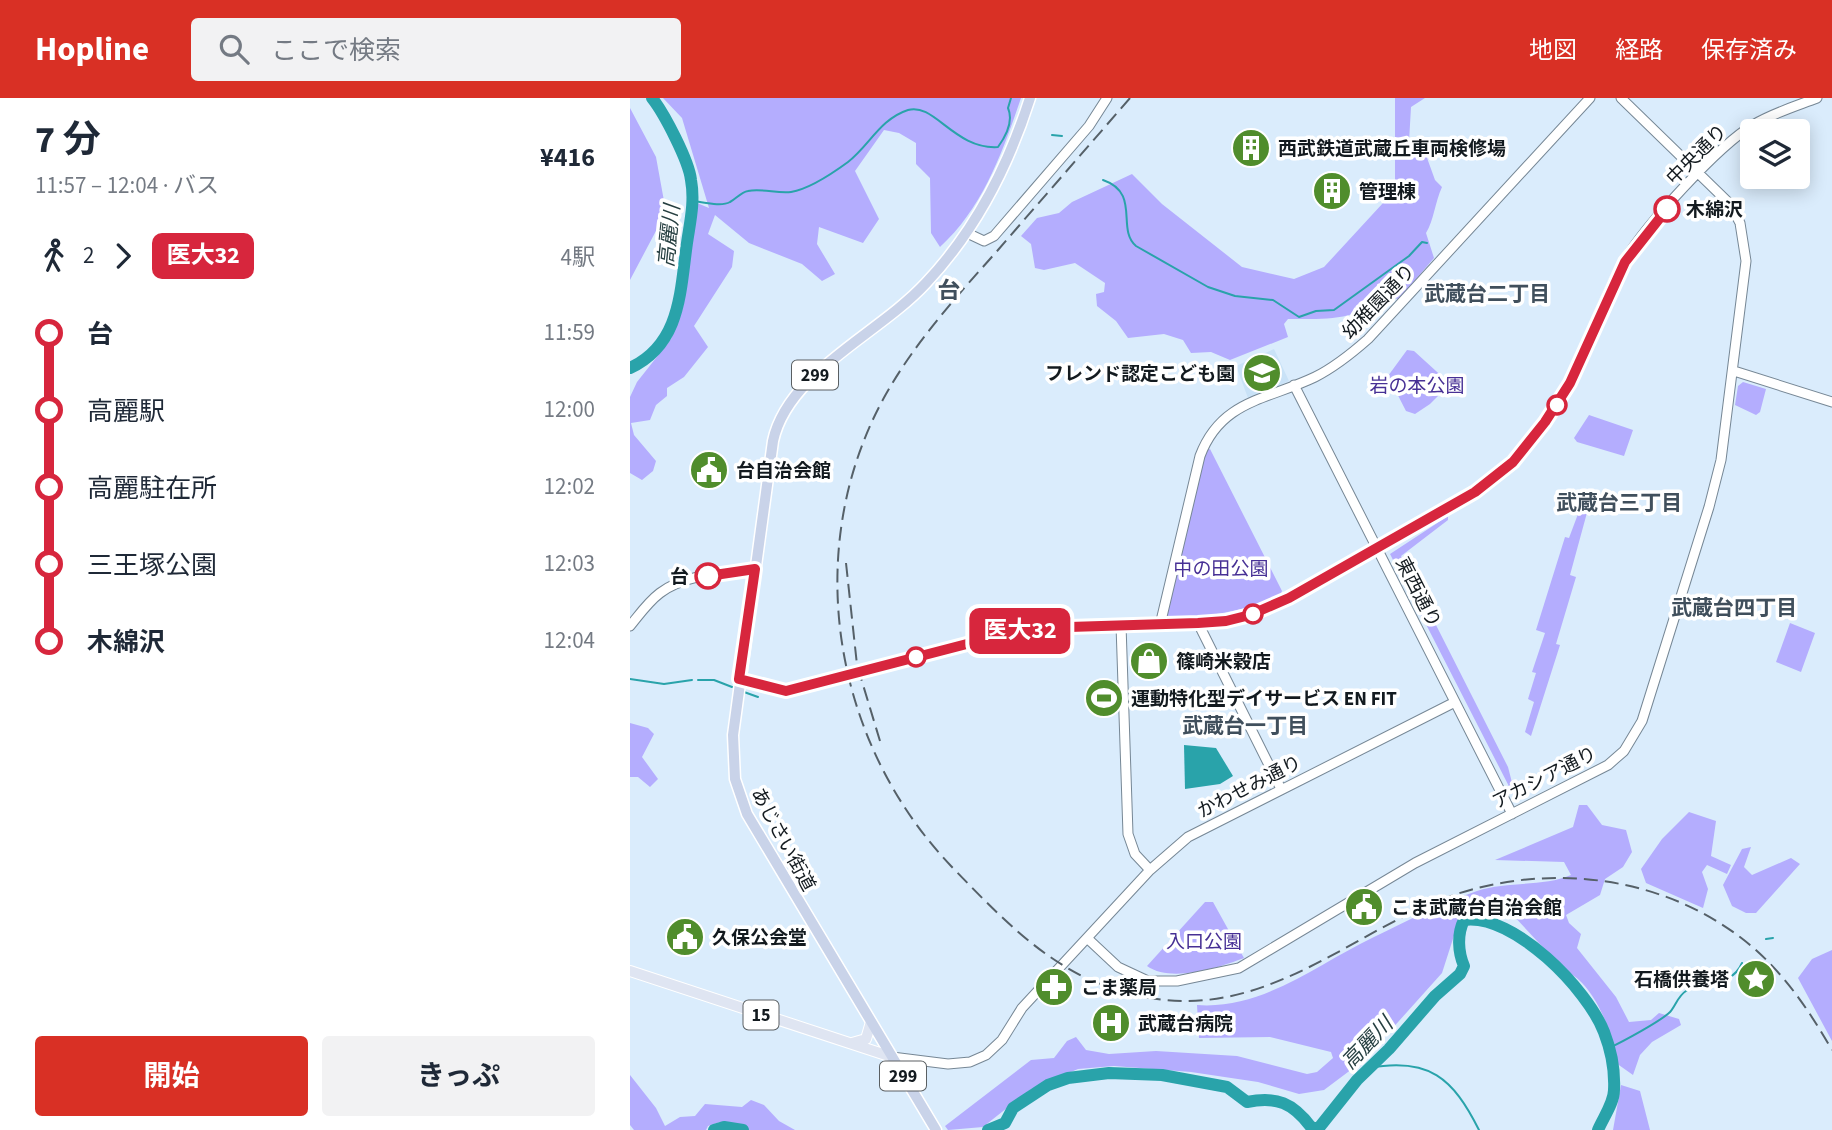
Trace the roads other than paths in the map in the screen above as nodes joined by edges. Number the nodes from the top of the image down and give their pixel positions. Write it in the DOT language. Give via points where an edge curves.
graph roads {
  1 [pos="1030,98"];
  2 [pos="1107,98"];
  3 [pos="1590,98"];
  4 [pos="1621,98"];
  5 [pos="1817,98"];
  6 [pos="1700,173"];
  7 [pos="967,233"];
  8 [pos="1734,371"];
  9 [pos="1294,385"];
  10 [pos="1832,402"];
  11 [pos="1377,548"];
  12 [pos="755,569"];
  13 [pos="1198,623"];
  14 [pos="1121,625"];
  15 [pos="1160,625"];
  16 [pos="630,626"];
  17 [pos="864,672"];
  18 [pos="739,679"];
  19 [pos="820,683"];
  20 [pos="1455,702"];
  21 [pos="1282,789"];
  22 [pos="1512,814"];
  23 [pos="1150,870"];
  24 [pos="1087,938"];
  25 [pos="630,971"];
  26 [pos="871,1022"];
  27 [pos="848,1043"];
  28 [pos="892,1057"];
  29 [pos="936,1130"];
  1 -- 7 [label="highway, 299" via="1005,166"];
  2 -- 7 [label="street" via="1089,127 994,236 979,240"];
  3 -- 9 [label="street, 幼稚園通り" via="1368,339 1328,370"];
  4 -- 6 [label="street, アカシア通り"];
  5 -- 6 [label="street, 中央通り" via="1754,124"];
  6 -- 8 [label="street, アカシア通り" via="1730,204 1746,247"];
  6 -- 11 [label="street, 中央通り" via="1633,248 1615,278 1570,383 1526,448 1475,492"];
  7 -- 12 [label="highway, あじさい街道 / 299" via="907,303 802,386 783,410 773,442"];
  8 -- 10 [label="street"];
  8 -- 22 [label="street, アカシア通り" via="1714,488 1642,721 1624,751 1608,765"];
  9 -- 11 [label="street, 東西通り"];
  9 -- 15 [label="street, 幼稚園通り" via="1233,411 1207,437"];
  11 -- 13 [label="street, 中央通り" via="1270,607 1226,621"];
  11 -- 20 [label="street, 東西通り"];
  12 -- 16 [label="street" via="668,588"];
  12 -- 18 [label="highway, あじさい街道 / 299"];
  13 -- 15 [label="street, 中央通り"];
  13 -- 21 [label="street"];
  14 -- 15 [label="street, 中央通り"];
  14 -- 17 [label="street, 中央通り" via="1013,632"];
  14 -- 23 [label="street" via="1128,834 1135,854"];
  18 -- 19 [label="street" via="786,691"];
  18 -- 26 [label="highway, あじさい街道 / 299" via="733,759 741,799"];
  20 -- 21 [label="street, かわせみ通り"];
  20 -- 22 [label="street, 東西通り"];
  21 -- 23 [label="street, かわせみ通り" via="1188,837"];
  22 -- 24 [label="street, アカシア通り" via="1415,863 1239,968 1177,981 1148,981 1118,967"];
  23 -- 24 [label="street, かわせみ通り"];
  24 -- 28 [label="street, かわせみ通り" via="986,1055 960,1064"];
  25 -- 27 [label="main road, 15"];
  26 -- 27 [label="main road" via="866,1039"];
  26 -- 28 [label="highway, あじさい街道 / 299"];
  27 -- 28 [label="main road, 15"];
  28 -- 29 [label="highway, あじさい街道 / 299"];
}
